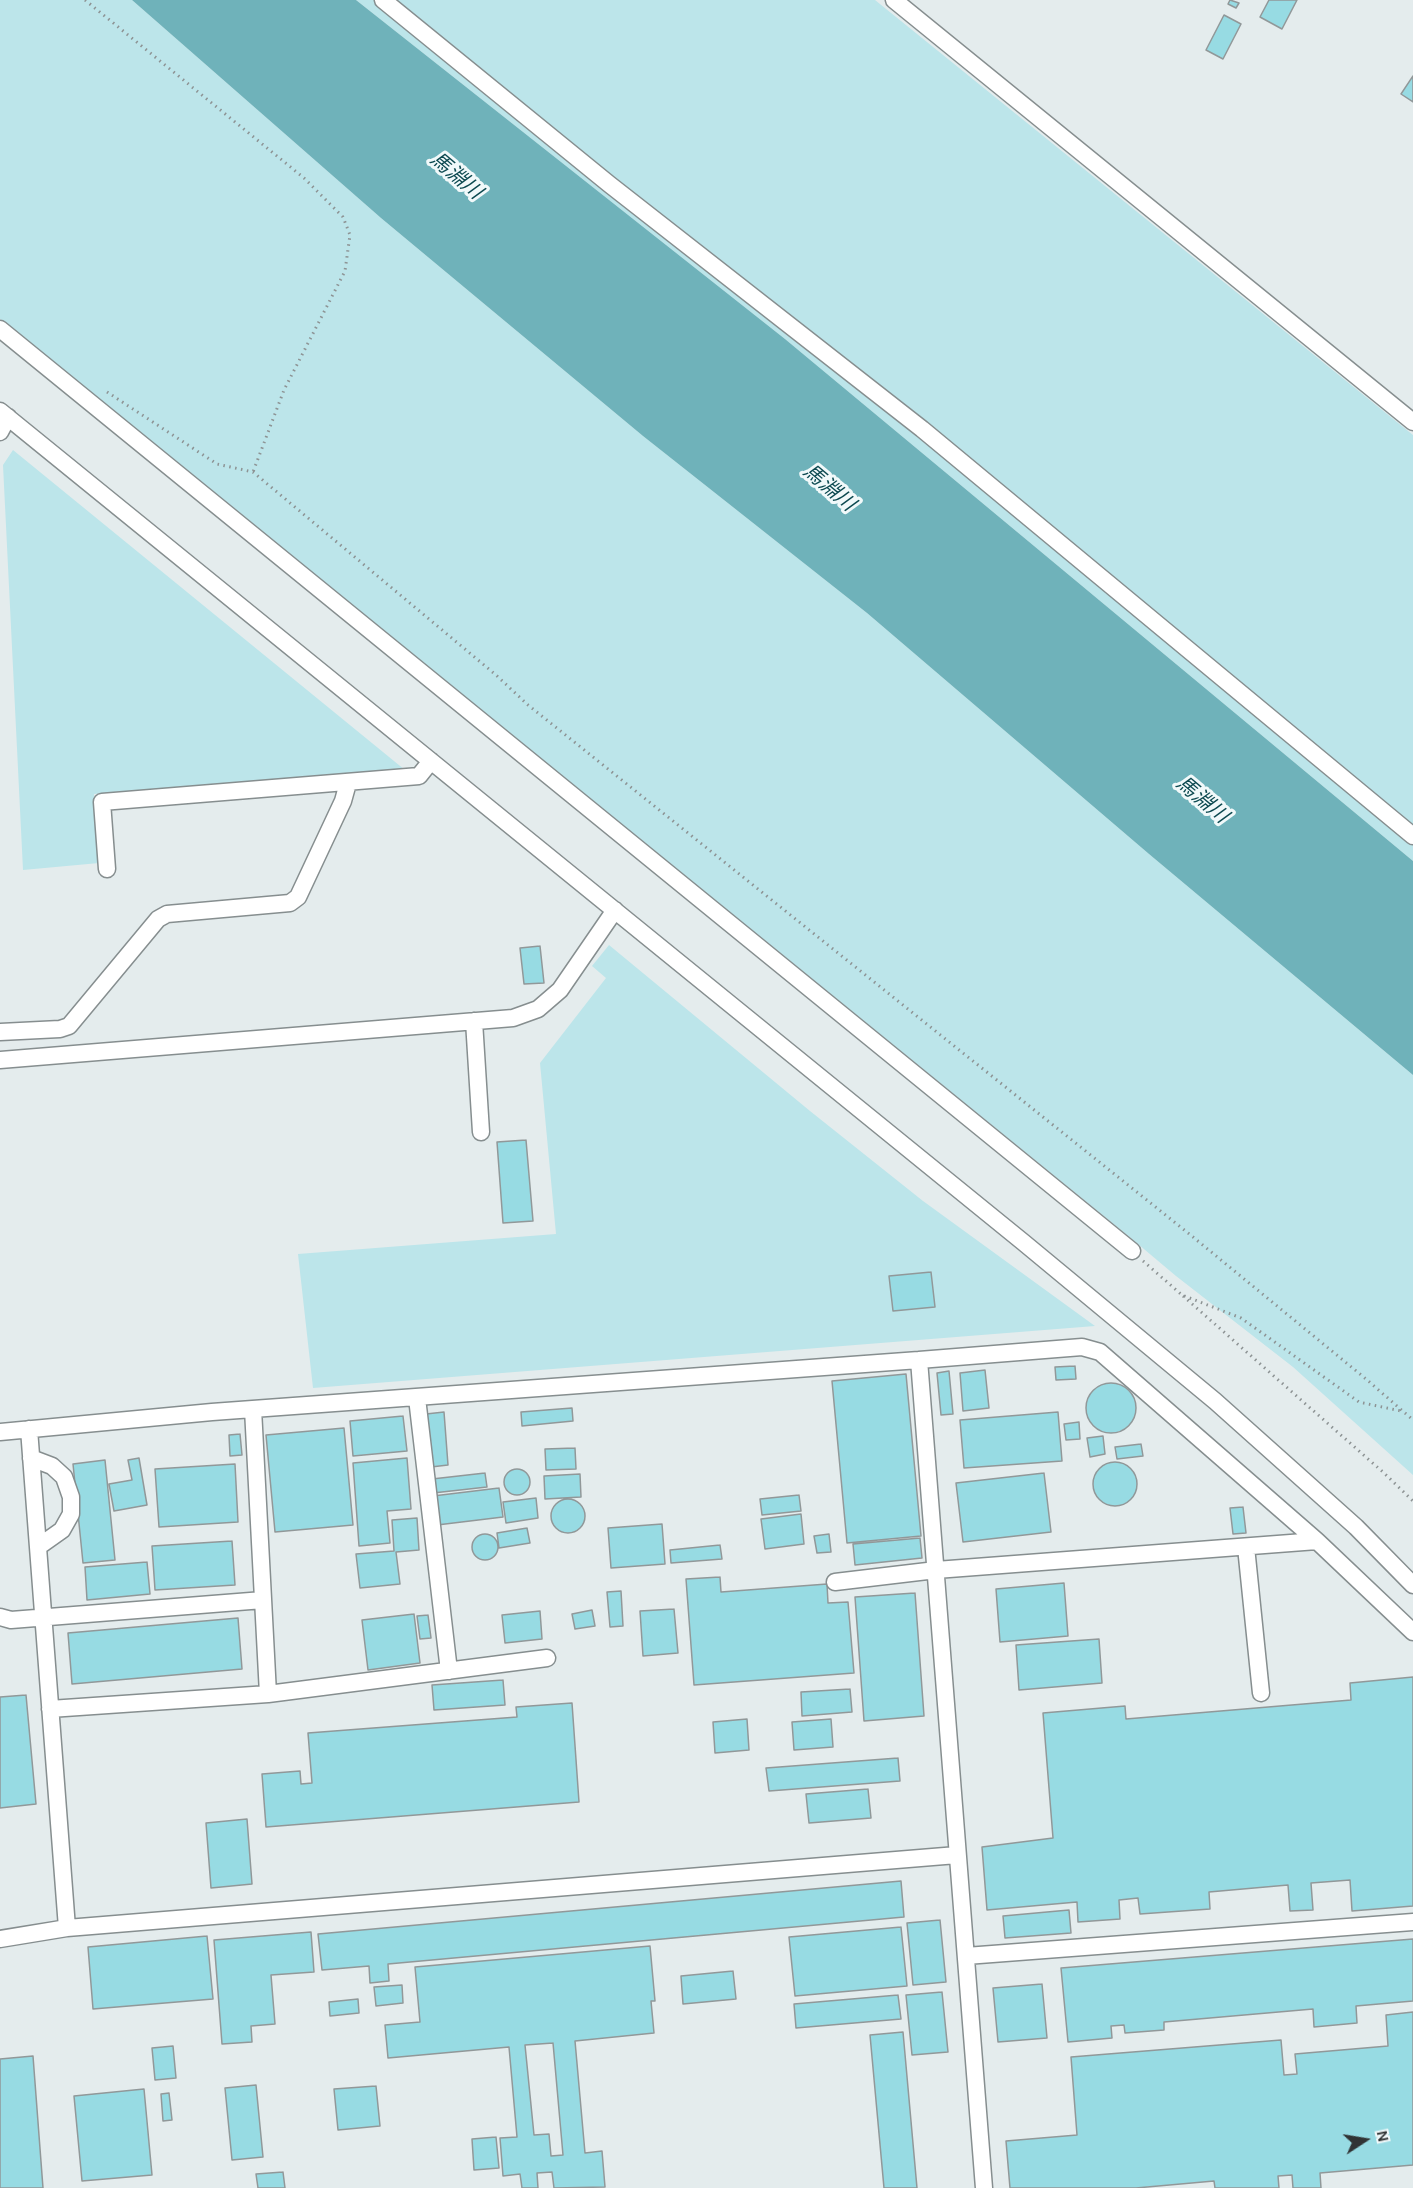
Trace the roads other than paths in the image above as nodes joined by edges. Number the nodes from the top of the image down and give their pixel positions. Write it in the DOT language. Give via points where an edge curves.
graph roads {
  1 [pos="383,0"];
  2 [pos="894,0"];
  3 [pos="0,329"];
  4 [pos="3,420"];
  5 [pos="1413,422"];
  6 [pos="432,761"];
  7 [pos="348,783"];
  8 [pos="1413,836"];
  9 [pos="107,869"];
  10 [pos="615,910"];
  11 [pos="474,1022"];
  12 [pos="0,1032"];
  13 [pos="0,1060"];
  14 [pos="482,1132"];
  15 [pos="1132,1251"];
  16 [pos="919,1360"];
  17 [pos="417,1398"];
  18 [pos="253,1409"];
  19 [pos="29,1429"];
  20 [pos="0,1432"];
  21 [pos="32,1458"];
  22 [pos="1317,1541"];
  23 [pos="38,1547"];
  24 [pos="1246,1547"];
  25 [pos="936,1570"];
  26 [pos="835,1582"];
  27 [pos="1413,1585"];
  28 [pos="263,1600"];
  29 [pos="43,1616"];
  30 [pos="0,1617"];
  31 [pos="1413,1632"];
  32 [pos="547,1658"];
  33 [pos="449,1671"];
  34 [pos="1261,1693"];
  35 [pos="268,1694"];
  36 [pos="50,1709"];
  37 [pos="957,1855"];
  38 [pos="1413,1922"];
  39 [pos="67,1928"];
  40 [pos="0,1939"];
  41 [pos="966,1956"];
  42 [pos="984,2188"];
  1 -- 8 [label="street" via="618,191 922,429"];
  2 -- 5 [label="street"];
  3 -- 15 [label="street"];
  4 -- 6 [label="street"];
  6 -- 7 [label="street" via="419,776"];
  6 -- 10 [label="street"];
  7 -- 9 [label="street" via="102,802"];
  7 -- 12 [label="street" via="298,897 290,903 167,914 158,919 69,1026"];
  10 -- 11 [label="street" via="560,990 538,1009 513,1018"];
  10 -- 27 [label="street" via="1215,1401 1356,1527"];
  11 -- 13 [label="street"];
  11 -- 14 [label="street"];
  16 -- 17 [label="street"];
  16 -- 22 [label="street" via="1082,1347 1100,1352"];
  16 -- 25 [label="street"];
  17 -- 18 [label="street"];
  17 -- 33 [label="street"];
  18 -- 19 [label="street"];
  18 -- 28 [label="street"];
  19 -- 20 [label="street"];
  19 -- 21 [label="street"];
  21 -- 23 [label="street"];
  21 -- 23 [label="street" via="52,1466 64,1477 71,1497 71,1514 62,1530"];
  22 -- 24 [label="street"];
  22 -- 31 [label="street"];
  23 -- 29 [label="street"];
  24 -- 25 [label="street"];
  24 -- 34 [label="street"];
  25 -- 26 [label="street"];
  25 -- 37 [label="street"];
  28 -- 29 [label="street"];
  28 -- 35 [label="street"];
  29 -- 30 [label="street" via="11,1620"];
  29 -- 36 [label="street"];
  32 -- 33 [label="street"];
  33 -- 35 [label="street"];
  35 -- 36 [label="street"];
  36 -- 39 [label="street"];
  37 -- 39 [label="street"];
  37 -- 41 [label="street"];
  38 -- 41 [label="street"];
  39 -- 40 [label="street"];
  41 -- 42 [label="street"];
}
